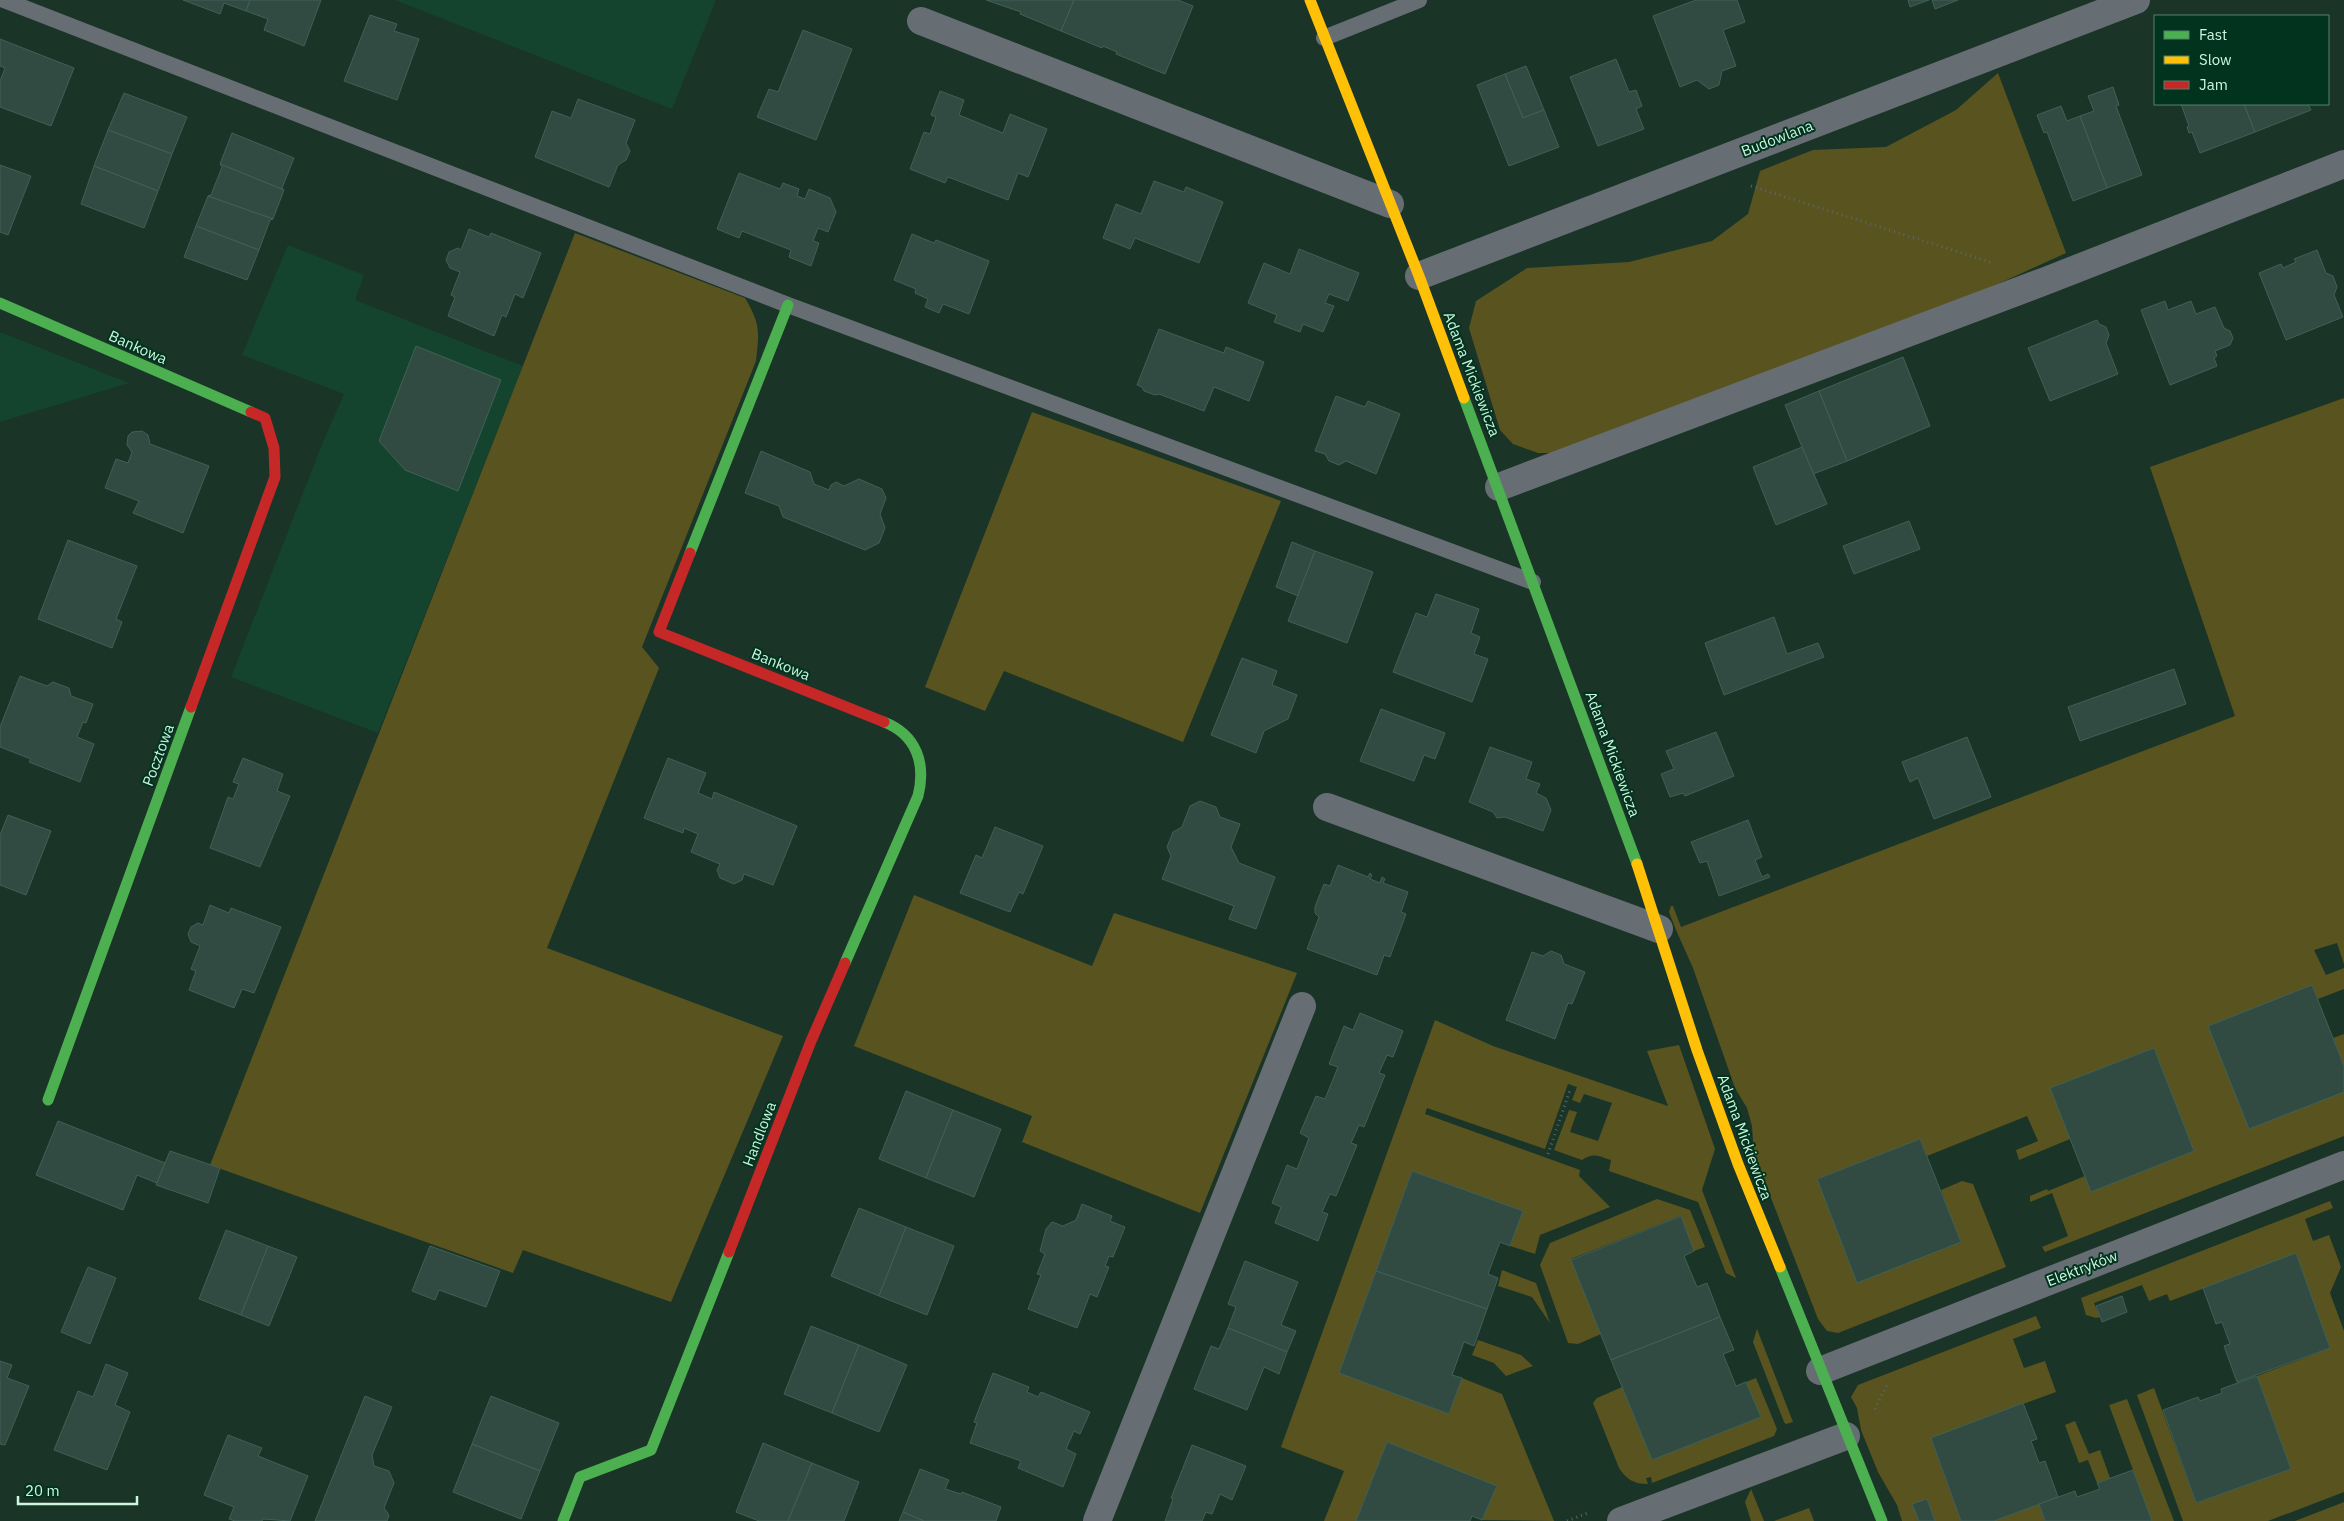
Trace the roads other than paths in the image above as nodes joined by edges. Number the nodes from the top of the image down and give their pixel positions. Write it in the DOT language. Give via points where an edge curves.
graph roads {
  1 [pos="4,0"];
  2 [pos="1310,0"];
  3 [pos="1419,0"];
  4 [pos="2136,0"];
  5 [pos="921,21"];
  6 [pos="1324,38"];
  7 [pos="2344,164"];
  8 [pos="1390,204"];
  9 [pos="1419,276"];
  10 [pos="0,303"];
  11 [pos="788,305"];
  12 [pos="265,418"];
  13 [pos="1499,487"];
  14 [pos="1533,582"];
  15 [pos="892,725"];
  16 [pos="1327,807"];
  17 [pos="1659,929"];
  18 [pos="1302,1006"];
  19 [pos="48,1100"];
  20 [pos="2344,1165"];
  21 [pos="1820,1371"];
  22 [pos="1846,1436"];
  23 [pos="1628,1520"];
  24 [pos="563,1521"];
  25 [pos="1098,1521"];
  26 [pos="1882,1521"];
  1 -- 11 [label="lane"];
  2 -- 6 [label="street, Adama Mickiewicza"];
  3 -- 6 [label="lane"];
  4 -- 9 [label="street, Budowlana"];
  5 -- 8 [label="street"];
  6 -- 8 [label="street, Adama Mickiewicza"];
  7 -- 13 [label="street" via="2048,280"];
  8 -- 9 [label="street, Adama Mickiewicza"];
  9 -- 13 [label="street, Adama Mickiewicza"];
  10 -- 12 [label="street, Bankowa"];
  11 -- 14 [label="lane"];
  11 -- 15 [label="street, Bankowa" via="659,632"];
  12 -- 19 [label="street, Pocztowa" via="274,448 275,477"];
  13 -- 14 [label="street, Adama Mickiewicza"];
  14 -- 17 [label="street, Adama Mickiewicza"];
  15 -- 24 [label="street, Handlowa" via="907,735 914,746 922,768 918,796 811,1042 651,1450 580,1477"];
  16 -- 17 [label="street"];
  17 -- 21 [label="street, Adama Mickiewicza" via="1697,1050 1738,1164"];
  18 -- 25 [label="street"];
  20 -- 21 [label="street, Elektryków"];
  21 -- 22 [label="street, Adama Mickiewicza"];
  22 -- 23 [label="street"];
  22 -- 26 [label="street, Adama Mickiewicza"];
}
